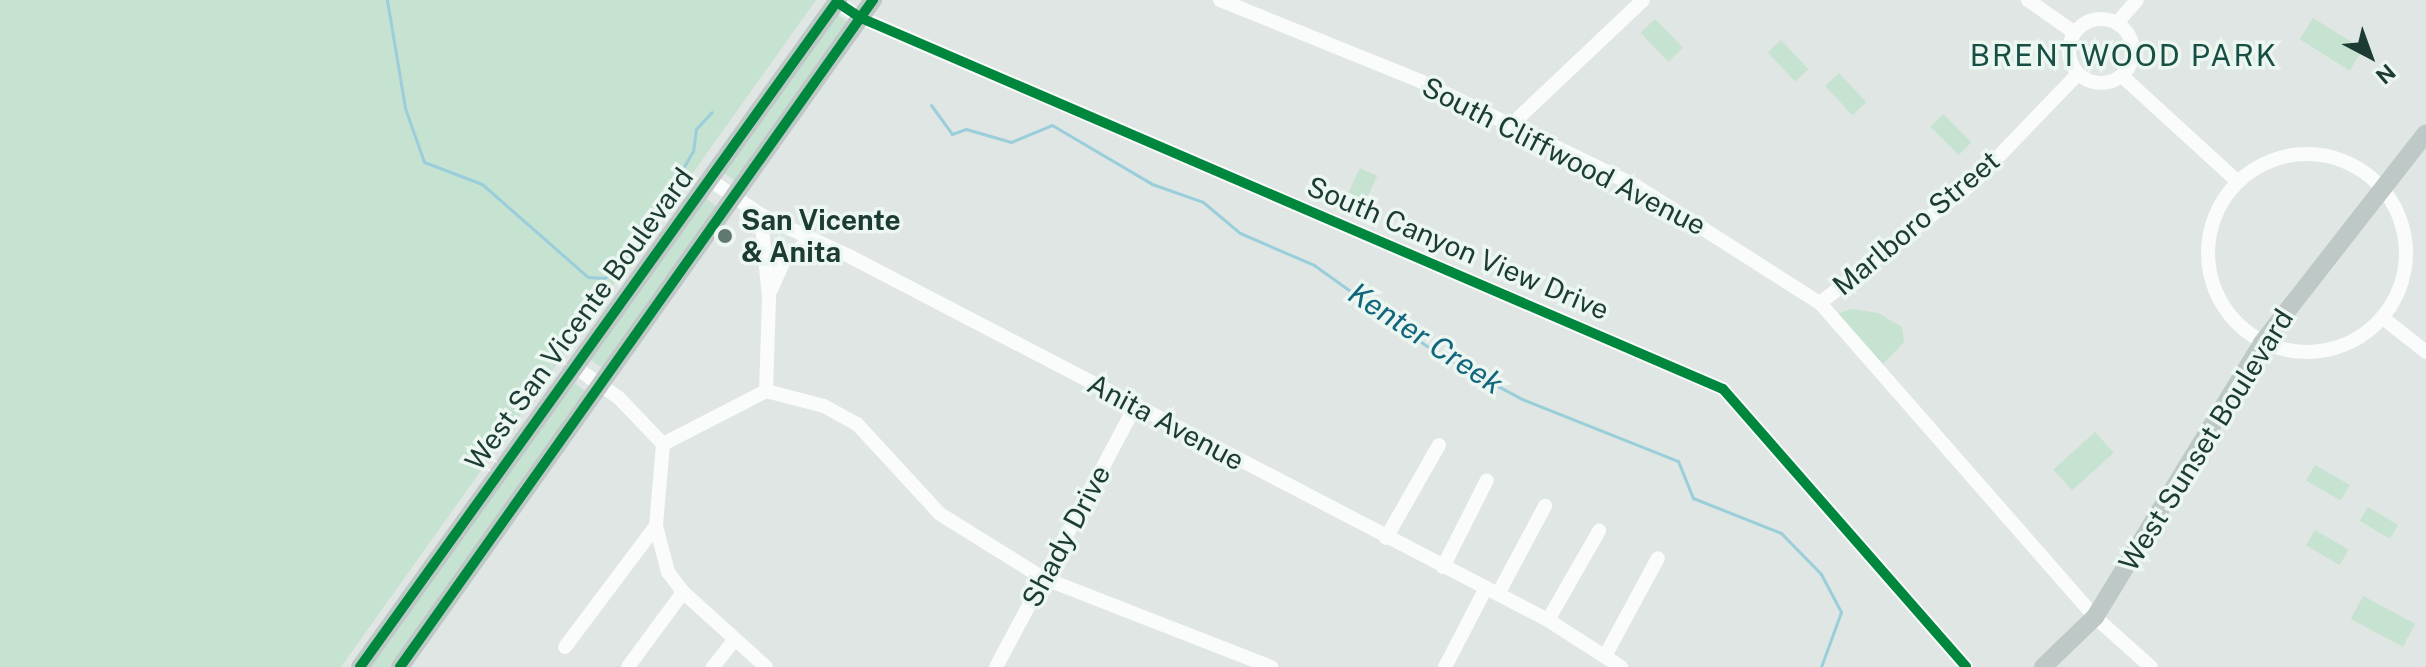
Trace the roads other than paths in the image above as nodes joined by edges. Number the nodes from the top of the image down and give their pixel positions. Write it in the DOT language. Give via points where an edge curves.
graph roads {
  1 [pos="873,0"];
  2 [pos="1220,0"];
  3 [pos="1643,0"];
  4 [pos="2028,0"];
  5 [pos="2137,0"];
  6 [pos="837,1"];
  7 [pos="861,18"];
  8 [pos="2117,23"];
  9 [pos="2075,33"];
  10 [pos="2078,74"];
  11 [pos="2122,76"];
  12 [pos="1512,124"];
  13 [pos="2426,133"];
  14 [pos="710,180"];
  15 [pos="2236,180"];
  16 [pos="2381,185"];
  17 [pos="733,197"];
  18 [pos="761,215"];
  19 [pos="811,240"];
  20 [pos="769,298"];
  21 [pos="1820,303"];
  22 [pos="2383,318"];
  23 [pos="2262,343"];
  24 [pos="2426,352"];
  25 [pos="575,367"];
  26 [pos="601,386"];
  27 [pos="766,391"];
  28 [pos="1136,405"];
  29 [pos="663,444"];
  30 [pos="1439,445"];
  31 [pos="1487,480"];
  32 [pos="1545,506"];
  33 [pos="656,526"];
  34 [pos="1599,531"];
  35 [pos="1386,538"];
  36 [pos="1658,558"];
  37 [pos="1443,567"];
  38 [pos="1043,578"];
  39 [pos="1492,591"];
  40 [pos="683,592"];
  41 [pos="2095,617"];
  42 [pos="1548,620"];
  43 [pos="734,640"];
  44 [pos="565,647"];
  45 [pos="1605,656"];
  46 [pos="360,667"];
  47 [pos="400,667"];
  48 [pos="628,667"];
  49 [pos="713,667"];
  50 [pos="766,667"];
  51 [pos="996,667"];
  52 [pos="1271,667"];
  53 [pos="1445,667"];
  54 [pos="1621,667"];
  55 [pos="1966,667"];
  56 [pos="2043,667"];
  57 [pos="2151,667"];
  1 -- 7 [label="main road, West San Vicente Boulevard"];
  2 -- 12 [label="street, South Cliffwood Avenue"];
  3 -- 12 [label="street"];
  4 -- 9 [label="street"];
  5 -- 8 [label="street"];
  6 -- 7 [label="street, South Canyon View Drive"];
  6 -- 14 [label="main road, West San Vicente Boulevard"];
  7 -- 17 [label="main road, West San Vicente Boulevard"];
  7 -- 55 [label="street, South Canyon View Drive" via="1723,389"];
  8 -- 9 [label="street" via="2090,21"];
  8 -- 11 [label="street" via="2130,35 2134,53"];
  9 -- 10 [label="street" via="2070,58"];
  10 -- 11 [label="street" via="2095,83"];
  10 -- 21 [label="street, Marlboro Street" via="1973,183"];
  11 -- 15 [label="street"];
  12 -- 21 [label="street, South Cliffwood Avenue" via="1676,207"];
  13 -- 16 [label="main road, West Sunset Boulevard"];
  14 -- 17 [label="street, Anita Avenue"];
  14 -- 25 [label="main road, West San Vicente Boulevard"];
  15 -- 16 [label="street" via="2263,163 2317,156 2363,169"];
  15 -- 23 [label="street" via="2206,238 2206,271 2231,316"];
  16 -- 22 [label="street" via="2401,216 2408,251 2399,288"];
  16 -- 23 [label="main road, West Sunset Boulevard"];
  17 -- 18 [label="street, Anita Avenue"];
  17 -- 26 [label="main road, West San Vicente Boulevard"];
  18 -- 19 [label="street, Anita Avenue"];
  18 -- 20 [label="street"];
  19 -- 20 [label="street" via="785,259"];
  19 -- 28 [label="street, Anita Avenue"];
  20 -- 27 [label="street"];
  21 -- 41 [label="street, South Cliffwood Avenue"];
  22 -- 23 [label="street" via="2330,349 2287,351"];
  22 -- 24 [label="street"];
  23 -- 41 [label="main road, West Sunset Boulevard"];
  25 -- 26 [label="street"];
  25 -- 46 [label="main road, West San Vicente Boulevard"];
  26 -- 29 [label="street"];
  26 -- 47 [label="main road, West San Vicente Boulevard"];
  27 -- 29 [label="street"];
  27 -- 38 [label="street" via="844,415 940,514"];
  28 -- 35 [label="street, Anita Avenue"];
  28 -- 38 [label="street, Shady Drive"];
  29 -- 33 [label="street"];
  30 -- 35 [label="street"];
  31 -- 37 [label="street"];
  32 -- 39 [label="street"];
  33 -- 40 [label="street" via="668,572"];
  33 -- 44 [label="street"];
  34 -- 42 [label="street"];
  35 -- 37 [label="street, Anita Avenue"];
  36 -- 45 [label="street"];
  37 -- 39 [label="street, Anita Avenue"];
  38 -- 51 [label="street, Shady Drive"];
  38 -- 52 [label="street"];
  39 -- 42 [label="street, Anita Avenue"];
  39 -- 53 [label="street"];
  40 -- 43 [label="street"];
  40 -- 48 [label="street"];
  41 -- 56 [label="main road, West Sunset Boulevard"];
  41 -- 57 [label="street, South Cliffwood Avenue"];
  42 -- 45 [label="street, Anita Avenue"];
  43 -- 49 [label="street"];
  43 -- 50 [label="street"];
  45 -- 54 [label="street, Anita Avenue"];
}
